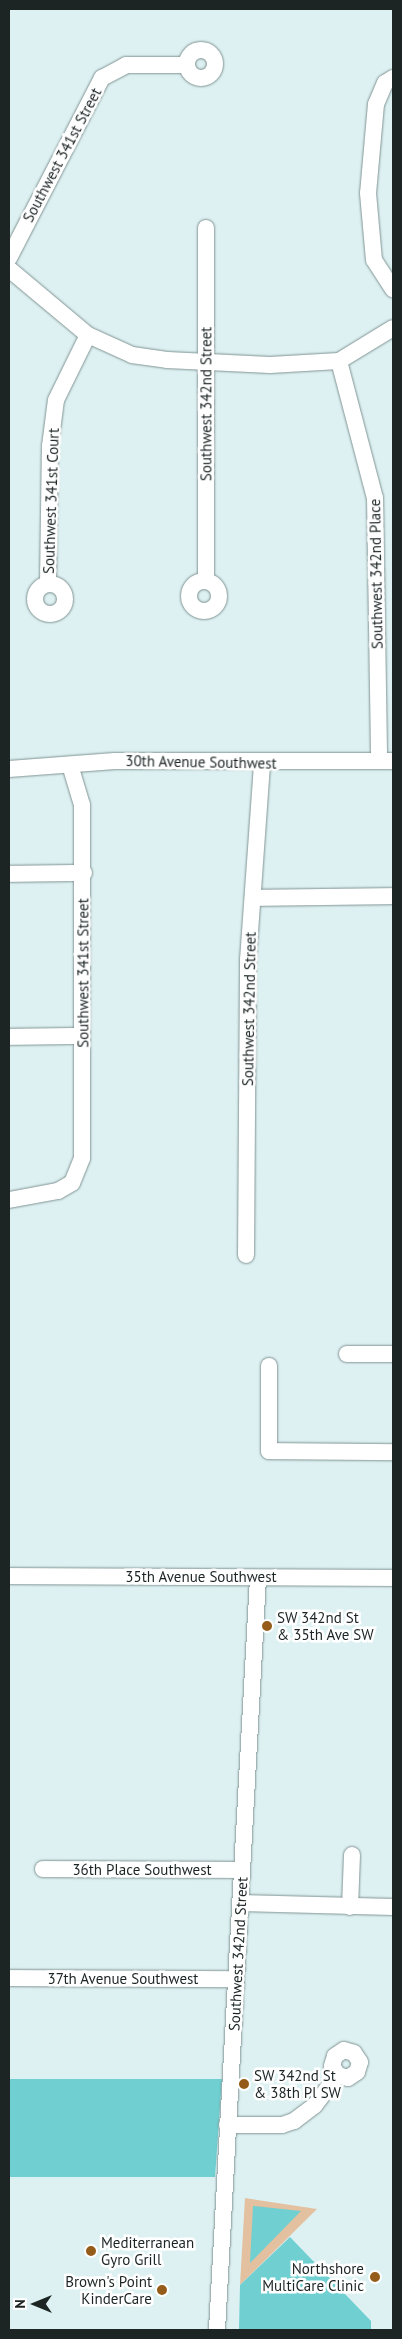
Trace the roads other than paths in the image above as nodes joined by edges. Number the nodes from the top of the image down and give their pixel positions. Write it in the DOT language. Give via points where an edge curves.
graph roads {
  1 [pos="187,65"];
  2 [pos="393,78"];
  3 [pos="206,228"];
  4 [pos="9,258"];
  5 [pos="9,269"];
  6 [pos="393,289"];
  7 [pos="393,328"];
  8 [pos="88,335"];
  9 [pos="339,361"];
  10 [pos="206,362"];
  11 [pos="206,580"];
  12 [pos="48,584"];
  13 [pos="386,761"];
  14 [pos="70,764"];
  15 [pos="262,764"];
  16 [pos="9,769"];
  17 [pos="84,873"];
  18 [pos="9,874"];
  19 [pos="393,896"];
  20 [pos="254,898"];
  21 [pos="82,1036"];
  22 [pos="9,1037"];
  23 [pos="9,1200"];
  24 [pos="246,1255"];
  25 [pos="347,1354"];
  26 [pos="393,1354"];
  27 [pos="269,1366"];
  28 [pos="393,1452"];
  29 [pos="9,1576"];
  30 [pos="258,1578"];
  31 [pos="393,1578"];
  32 [pos="352,1855"];
  33 [pos="43,1869"];
  34 [pos="242,1870"];
  35 [pos="240,1903"];
  36 [pos="350,1906"];
  37 [pos="393,1907"];
  38 [pos="9,1978"];
  39 [pos="236,1979"];
  40 [pos="338,2075"];
  41 [pos="227,2125"];
  42 [pos="217,2330"];
  1 -- 4 [label="street, Southwest 341st Street" via="126,65 102,78"];
  2 -- 6 [label="street" via="385,83 376,104 370,136 368,193 374,260"];
  3 -- 10 [label="street, Southwest 342nd Street"];
  5 -- 8 [label="street"];
  7 -- 9 [label="street"];
  8 -- 10 [label="street" via="132,355"];
  8 -- 12 [label="street, Southwest 341st Court" via="56,400 50,446"];
  9 -- 10 [label="street" via="270,366"];
  9 -- 13 [label="street, Southwest 342nd Place" via="375,498"];
  10 -- 11 [label="street, Southwest 342nd Street"];
  13 -- 15 [label="street, 30th Avenue Southwest"];
  14 -- 15 [label="street, 30th Avenue Southwest" via="115,761"];
  14 -- 16 [label="street, 30th Avenue Southwest"];
  14 -- 17 [label="street, Southwest 341st Street" via="82,805"];
  15 -- 20 [label="street, Southwest 342nd Street"];
  17 -- 18 [label="street"];
  17 -- 21 [label="street, Southwest 341st Street"];
  19 -- 20 [label="street"];
  20 -- 24 [label="street, Southwest 342nd Street" via="248,960"];
  21 -- 22 [label="street"];
  21 -- 23 [label="street, Southwest 341st Street" via="82,1158 72,1182 58,1191"];
  25 -- 26 [label="street"];
  27 -- 28 [label="street" via="269,1452"];
  29 -- 30 [label="street, 35th Avenue Southwest"];
  30 -- 31 [label="street, 35th Avenue Southwest"];
  30 -- 34 [label="street, Southwest 342nd Street"];
  32 -- 36 [label="street"];
  33 -- 34 [label="street, 36th Place Southwest"];
  34 -- 35 [label="street, Southwest 342nd Street"];
  35 -- 36 [label="street"];
  35 -- 39 [label="street, Southwest 342nd Street"];
  36 -- 37 [label="street"];
  38 -- 39 [label="street, 37th Avenue Southwest"];
  39 -- 41 [label="street, Southwest 342nd Street"];
  40 -- 41 [label="street" via="315,2105 294,2121 282,2125"];
  41 -- 42 [label="street, Southwest 342nd Street"];
}
